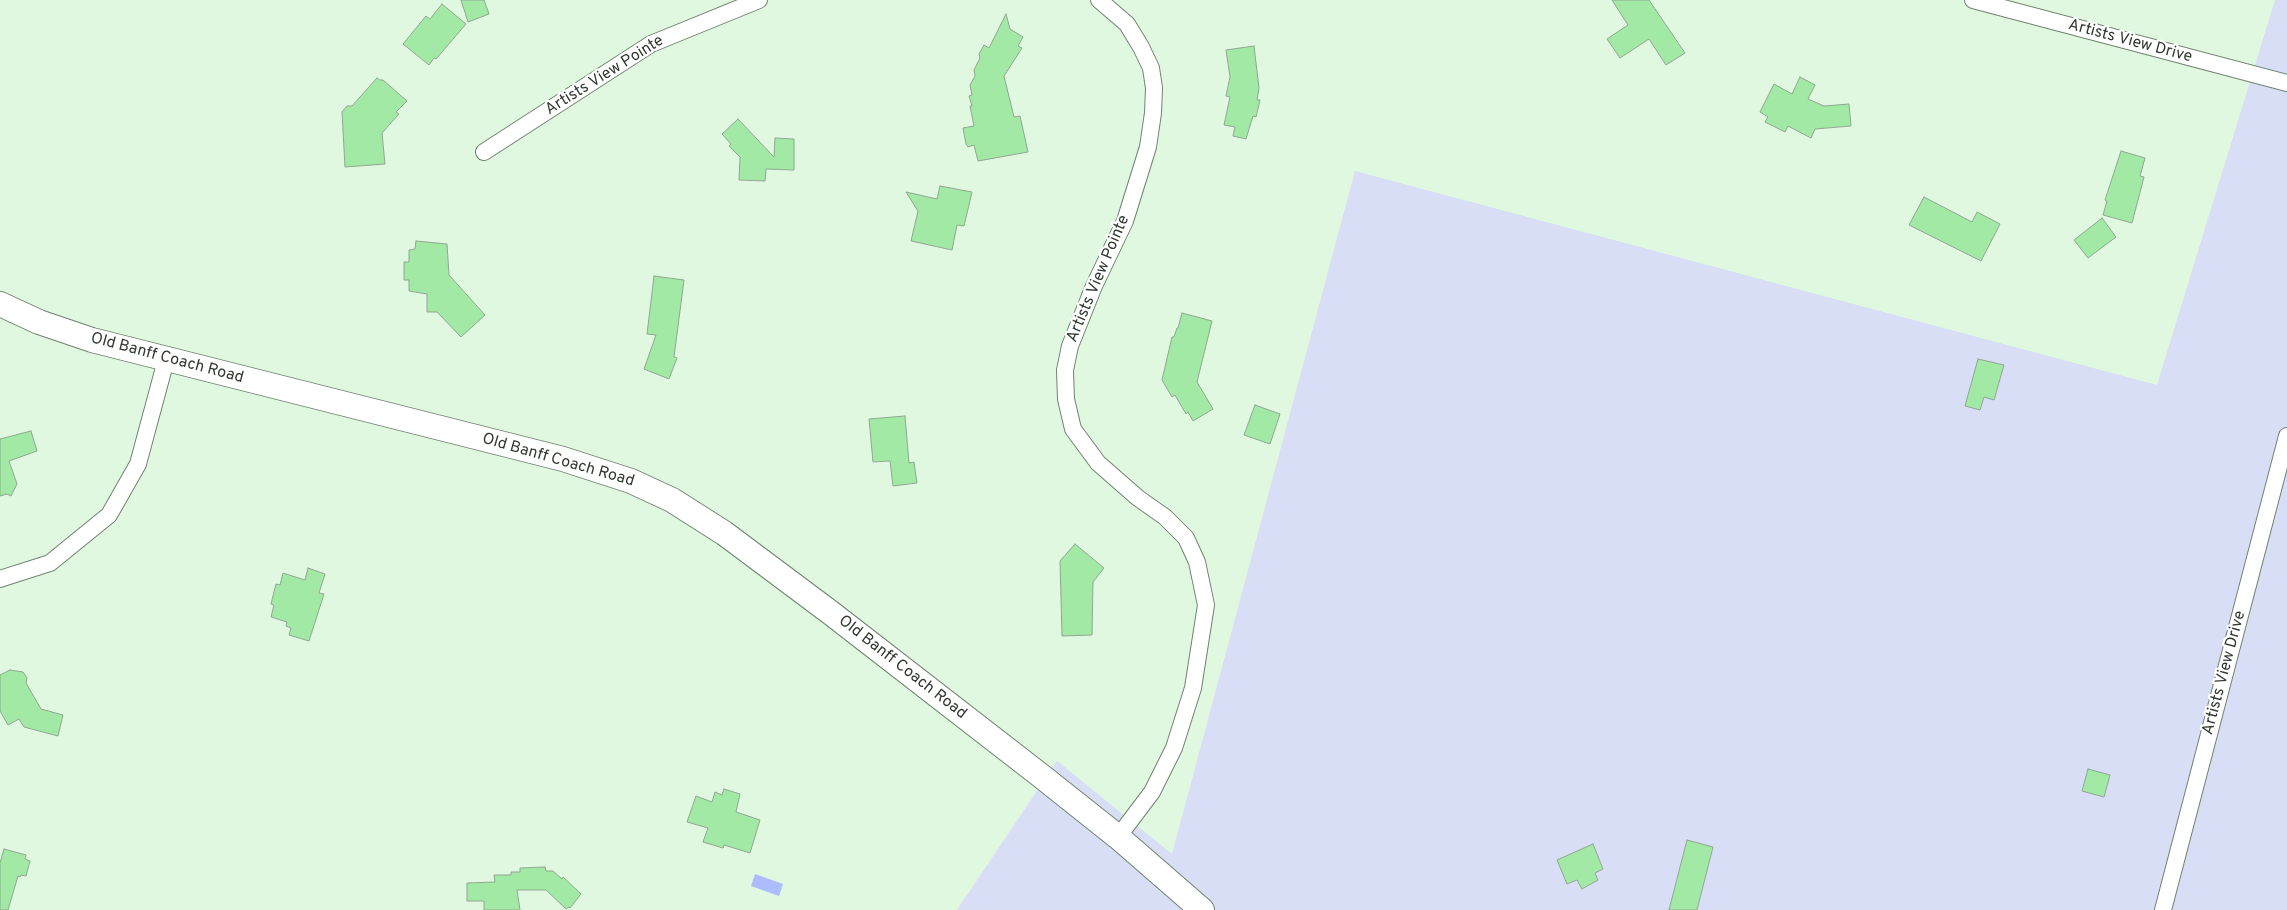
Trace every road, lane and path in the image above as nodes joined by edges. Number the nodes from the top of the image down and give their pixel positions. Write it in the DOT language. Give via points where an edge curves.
graph roads {
  1 [pos="759,0"];
  2 [pos="1099,0"];
  3 [pos="1973,0"];
  4 [pos="2287,83"];
  5 [pos="484,152"];
  6 [pos="0,304"];
  7 [pos="166,360"];
  8 [pos="2287,436"];
  9 [pos="0,579"];
  10 [pos="1118,838"];
  11 [pos="1202,910"];
  12 [pos="2163,910"];
  1 -- 5 [label="street, Artists View Pointe" via="651,44"];
  2 -- 10 [label="street, Artists View Pointe" via="1127,24 1141,47 1151,68 1153,113 1148,147 1125,220 1070,346 1065,370 1066,399 1073,429 1098,463 1186,538 1197,562 1206,605 1193,688 1174,748 1152,792"];
  3 -- 4 [label="street, Artists View Drive"];
  6 -- 7 [label="main road, Old Banff Coach Road" via="39,322 92,340"];
  7 -- 9 [label="street" via="138,464 109,515 50,563"];
  7 -- 10 [label="main road, Old Banff Coach Road" via="563,459 632,481 672,500 724,533 831,613"];
  8 -- 12 [label="street, Artists View Drive"];
  10 -- 11 [label="main road, Old Banff Coach Road"];
}
